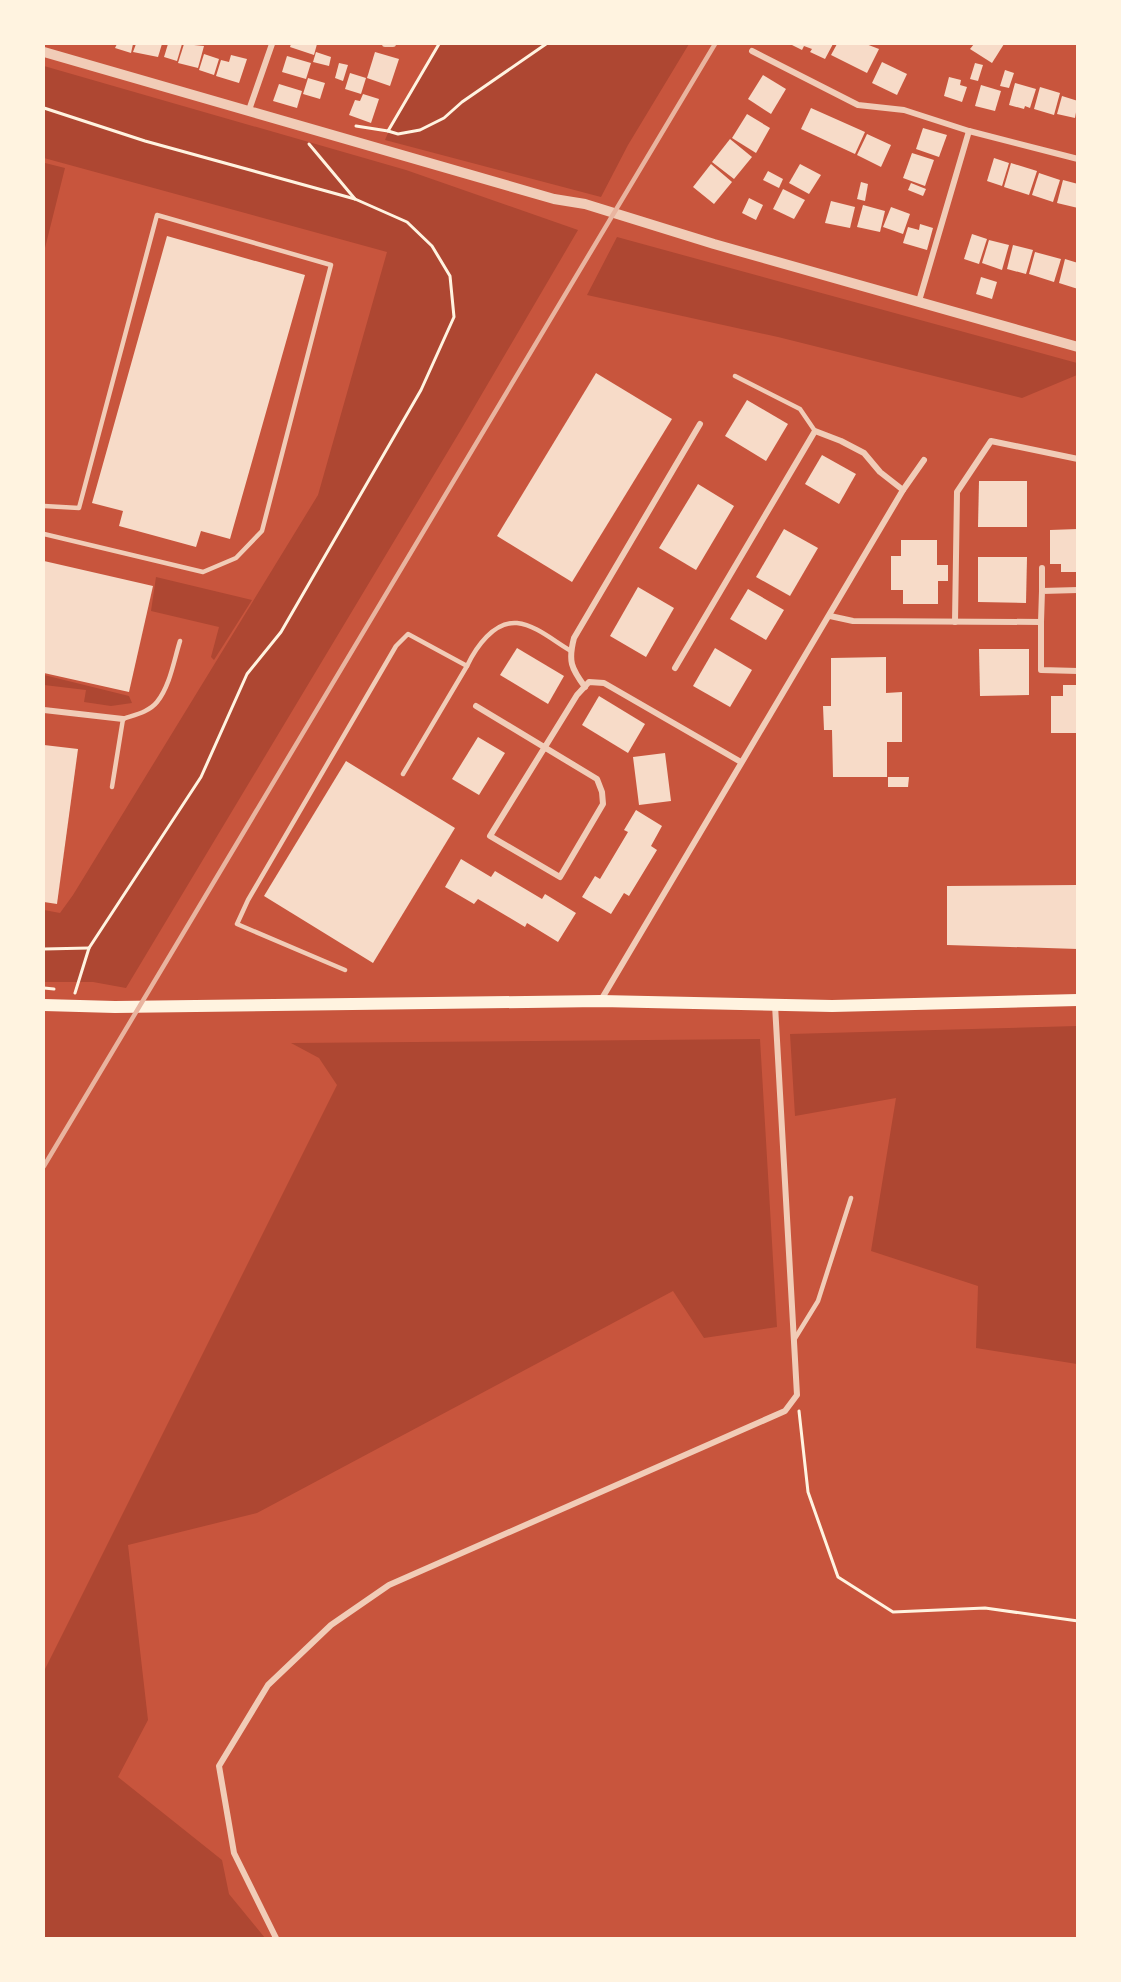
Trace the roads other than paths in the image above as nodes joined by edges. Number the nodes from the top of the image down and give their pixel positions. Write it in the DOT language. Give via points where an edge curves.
graph roads {
  1 [pos="272,44"];
  2 [pos="385,44"];
  3 [pos="393,44"];
  4 [pos="752,51"];
  5 [pos="44,52"];
  6 [pos="249,110"];
  7 [pos="969,132"];
  8 [pos="1077,159"];
  9 [pos="919,301"];
  10 [pos="1077,347"];
  11 [pos="735,376"];
  12 [pos="700,424"];
  13 [pos="815,431"];
  14 [pos="1077,459"];
  15 [pos="924,460"];
  16 [pos="903,490"];
  17 [pos="44,506"];
  18 [pos="44,534"];
  19 [pos="1042,568"];
  20 [pos="1077,590"];
  21 [pos="1042,591"];
  22 [pos="830,616"];
  23 [pos="955,622"];
  24 [pos="1041,622"];
  25 [pos="180,641"];
  26 [pos="571,651"];
  27 [pos="467,666"];
  28 [pos="675,668"];
  29 [pos="1077,670"];
  30 [pos="585,687"];
  31 [pos="476,706"];
  32 [pos="44,710"];
  33 [pos="123,719"];
  34 [pos="544,747"];
  35 [pos="741,762"];
  36 [pos="403,774"];
  37 [pos="112,787"];
  38 [pos="345,970"];
  39 [pos="1077,1000"];
  40 [pos="601,1001"];
  41 [pos="44,1005"];
  42 [pos="775,1005"];
  43 [pos="851,1198"];
  44 [pos="794,1340"];
  45 [pos="276,1938"];
  1 -- 6 [label="street"];
  2 -- 3 [label="street"];
  4 -- 7 [label="street" via="858,105 904,110"];
  5 -- 6 [label="street"];
  6 -- 9 [label="street"];
  7 -- 8 [label="street"];
  7 -- 9 [label="street"];
  9 -- 10 [label="street"];
  11 -- 13 [label="lane" via="800,409"];
  12 -- 26 [label="street" via="574,638"];
  13 -- 16 [label="street" via="864,453"];
  13 -- 28 [label="street"];
  14 -- 23 [label="street" via="991,441 957,492"];
  15 -- 16 [label="street"];
  16 -- 22 [label="street"];
  17 -- 18 [label="lane" via="79,508 157,215 331,265 262,531 236,558 203,572"];
  19 -- 21 [label="street"];
  20 -- 21 [label="street"];
  21 -- 24 [label="street"];
  22 -- 23 [label="street" via="854,621"];
  22 -- 35 [label="street"];
  23 -- 24 [label="street"];
  24 -- 29 [label="street" via="1041,670"];
  25 -- 33 [label="lane" via="167,685 156,704"];
  26 -- 27 [label="lane" via="532,627 516,623 492,630"];
  26 -- 30 [label="street" via="574,672"];
  27 -- 36 [label="lane"];
  27 -- 38 [label="lane" via="408,634 396,646 237,924"];
  30 -- 34 [label="street"];
  30 -- 35 [label="street" via="589,682 604,683"];
  31 -- 34 [label="street"];
  32 -- 33 [label="street"];
  33 -- 37 [label="lane"];
  34 -- 34 [label="street" via="490,836 560,877 603,804 602,792 597,779"];
  35 -- 40 [label="street"];
  39 -- 42 [label="main road"];
  40 -- 41 [label="main road"];
  40 -- 42 [label="main road"];
  42 -- 44 [label="street"];
  43 -- 44 [label="lane" via="818,1301"];
  44 -- 45 [label="street" via="797,1395 785,1411 389,1585 331,1625 268,1685 219,1766 234,1853"];
}
